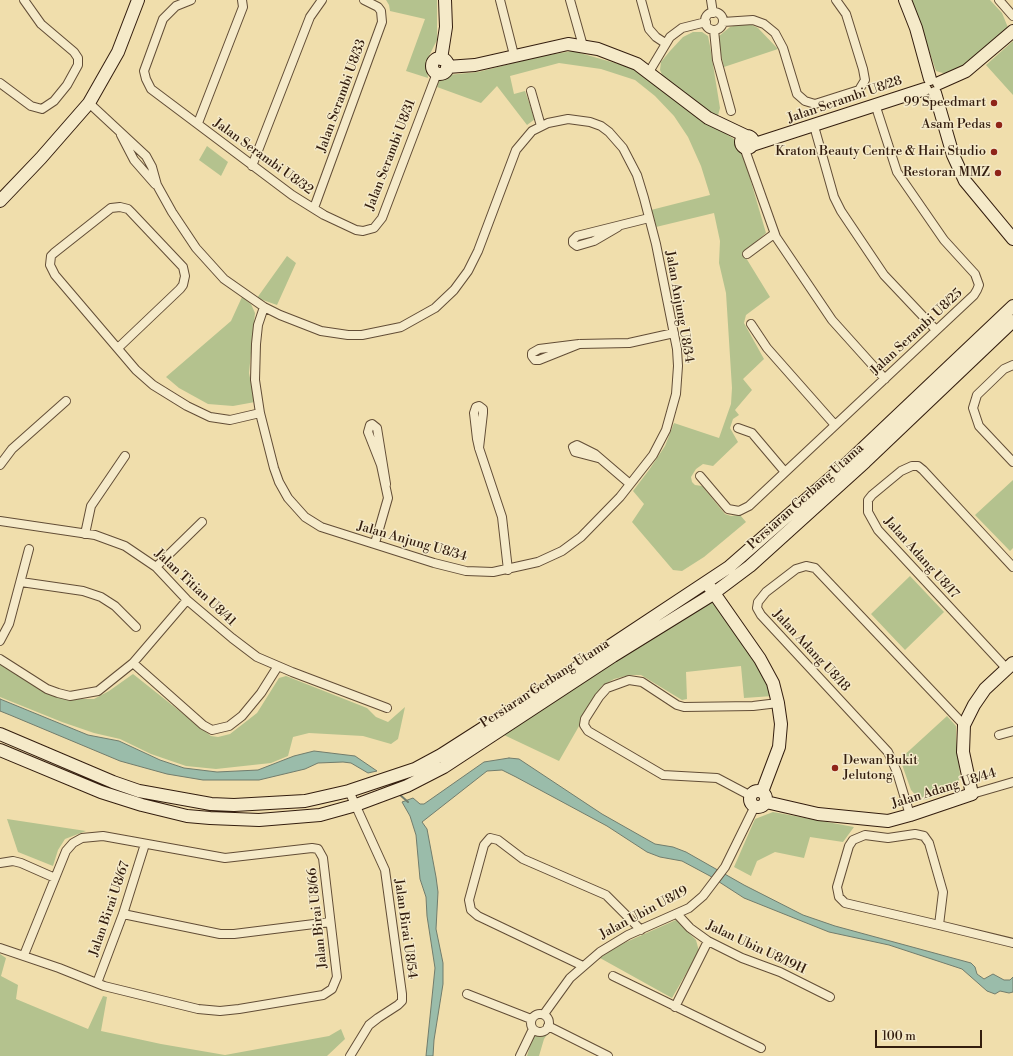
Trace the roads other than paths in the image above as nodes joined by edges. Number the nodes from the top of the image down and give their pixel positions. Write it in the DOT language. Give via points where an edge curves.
graph roads {
  1 [pos="24,0"];
  2 [pos="138,0"];
  3 [pos="191,0"];
  4 [pos="242,0"];
  5 [pos="322,0"];
  6 [pos="364,0"];
  7 [pos="445,0"];
  8 [pos="500,0"];
  9 [pos="570,0"];
  10 [pos="641,0"];
  11 [pos="711,0"];
  12 [pos="836,0"];
  13 [pos="905,0"];
  14 [pos="999,0"];
  15 [pos="713,13"];
  16 [pos="1013,16"];
  17 [pos="706,22"];
  18 [pos="723,22"];
  19 [pos="714,30"];
  20 [pos="1013,31"];
  21 [pos="665,43"];
  22 [pos="582,46"];
  23 [pos="514,55"];
  24 [pos="444,63"];
  25 [pos="649,72"];
  26 [pos="437,74"];
  27 [pos="0,83"];
  28 [pos="932,86"];
  29 [pos="531,92"];
  30 [pos="89,103"];
  31 [pos="875,104"];
  32 [pos="731,111"];
  33 [pos="198,123"];
  34 [pos="541,126"];
  35 [pos="814,126"];
  36 [pos="116,128"];
  37 [pos="748,142"];
  38 [pos="252,166"];
  39 [pos="157,186"];
  40 [pos="0,200"];
  41 [pos="314,208"];
  42 [pos="649,218"];
  43 [pos="618,227"];
  44 [pos="774,234"];
  45 [pos="1013,239"];
  46 [pos="747,254"];
  47 [pos="1013,306"];
  48 [pos="264,307"];
  49 [pos="1013,321"];
  50 [pos="751,324"];
  51 [pos="936,330"];
  52 [pos="674,333"];
  53 [pos="579,344"];
  54 [pos="118,348"];
  55 [pos="1013,365"];
  56 [pos="885,379"];
  57 [pos="66,401"];
  58 [pos="260,413"];
  59 [pos="835,425"];
  60 [pos="738,428"];
  61 [pos="479,448"];
  62 [pos="126,456"];
  63 [pos="598,458"];
  64 [pos="1013,462"];
  65 [pos="0,465"];
  66 [pos="785,472"];
  67 [pos="700,476"];
  68 [pos="386,484"];
  69 [pos="630,484"];
  70 [pos="0,521"];
  71 [pos="202,522"];
  72 [pos="85,534"];
  73 [pos="375,543"];
  74 [pos="29,549"];
  75 [pos="156,567"];
  76 [pos="1013,567"];
  77 [pos="508,570"];
  78 [pos="21,582"];
  79 [pos="711,588"];
  80 [pos="187,600"];
  81 [pos="136,628"];
  82 [pos="0,641"];
  83 [pos="0,659"];
  84 [pos="133,663"];
  85 [pos="278,666"];
  86 [pos="1010,666"];
  87 [pos="779,706"];
  88 [pos="387,708"];
  89 [pos="964,726"];
  90 [pos="1013,731"];
  91 [pos="0,734"];
  92 [pos="999,735"];
  93 [pos="0,750"];
  94 [pos="1013,782"];
  95 [pos="349,791"];
  96 [pos="972,794"];
  97 [pos="758,799"];
  98 [pos="356,805"];
  99 [pos="910,815"];
  100 [pos="145,844"];
  101 [pos="0,863"];
  102 [pos="54,878"];
  103 [pos="123,914"];
  104 [pos="677,914"];
  105 [pos="330,922"];
  106 [pos="939,925"];
  107 [pos="642,930"];
  108 [pos="708,941"];
  109 [pos="1013,943"];
  110 [pos="0,948"];
  111 [pos="24,955"];
  112 [pos="583,966"];
  113 [pos="613,976"];
  114 [pos="97,983"];
  115 [pos="467,994"];
  116 [pos="830,997"];
  117 [pos="675,1007"];
  118 [pos="544,1014"];
  119 [pos="531,1019"];
  120 [pos="548,1026"];
  121 [pos="533,1029"];
  122 [pos="761,1048"];
  123 [pos="350,1056"];
  124 [pos="520,1056"];
  125 [pos="608,1056"];
  1 -- 27 [label="street" via="41,24 74,52 78,58 78,65 54,101 42,109 31,106"];
  2 -- 30 [label="main road" via="118,52"];
  3 -- 33 [label="street, Jalan Serambi U8/32" via="176,6 163,19 144,75 155,92"];
  4 -- 33 [label="street, Jalan Serambi U8/32" via="243,7"];
  5 -- 38 [label="street" via="310,17"];
  6 -- 41 [label="street, Jalan Serambi U8/33" via="378,7 382,22"];
  7 -- 24 [label="main road"];
  8 -- 23 [label="street"];
  9 -- 22 [label="street"];
  10 -- 21 [label="street" via="649,29"];
  11 -- 15 [label="street"];
  12 -- 18 [label="street" via="846,14 864,80 859,90 815,104 805,101 797,94 784,48 775,34 764,24 753,20"];
  13 -- 28 [label="main road" via="916,28"];
  14 -- 16 [label="street"];
  15 -- 17 [label="street" via="707,17"];
  15 -- 18 [label="street" via="720,15"];
  17 -- 19 [label="street" via="707,27"];
  17 -- 21 [label="street" via="682,28"];
  18 -- 19 [label="street" via="721,27"];
  19 -- 32 [label="street" via="718,60"];
  20 -- 28 [label="main road, Jalan Serambi U8/28" via="966,71"];
  21 -- 25 [label="street"];
  22 -- 23 [label="main road" via="568,44"];
  22 -- 25 [label="main road" via="622,56"];
  23 -- 24 [label="main road" via="475,65"];
  24 -- 26 [label="main road" via="434,61 432,66"];
  25 -- 37 [label="main road" via="708,118"];
  26 -- 41 [label="street, Jalan Serambi U8/31" via="379,224 369,230 356,230"];
  28 -- 31 [label="main road, Jalan Serambi U8/28"];
  28 -- 45 [label="main road" via="953,155 965,181"];
  29 -- 34 [label="street"];
  30 -- 36 [label="street, Jalan Anjung U8/34"];
  30 -- 40 [label="main road"];
  31 -- 35 [label="main road, Jalan Serambi U8/28"];
  31 -- 51 [label="street, Jalan Serambi U8/25" via="897,172 944,240 978,280 974,295"];
  33 -- 38 [label="street, Jalan Serambi U8/32"];
  34 -- 42 [label="street, Jalan Anjung U8/34" via="558,120 579,119 609,132 624,148 637,175"];
  34 -- 48 [label="street, Jalan Anjung U8/34" via="526,137 516,150 478,252 468,271 446,299 422,316 401,327 362,335 348,335 308,327"];
  35 -- 37 [label="main road, Jalan Serambi U8/28" via="774,139"];
  35 -- 51 [label="street" via="834,197 841,211 884,275"];
  36 -- 39 [label="street, Jalan Anjung U8/34" via="134,160"];
  36 -- 39 [label="street, Jalan Anjung U8/34" via="146,156"];
  37 -- 44 [label="street" via="751,166"];
  38 -- 41 [label="street, Jalan Serambi U8/32"];
  39 -- 48 [label="street, Jalan Anjung U8/34" via="183,229 207,261 224,279"];
  42 -- 43 [label="street"];
  42 -- 52 [label="street, Jalan Anjung U8/34"];
  43 -- 43 [label="street" via="594,241 577,246 573,242 577,236"];
  44 -- 46 [label="street"];
  44 -- 56 [label="street" via="832,320"];
  47 -- 79 [label="main road, Persiaran Gerbang Utama"];
  48 -- 58 [label="street, Jalan Anjung U8/34" via="258,325 254,368"];
  49 -- 79 [label="main road, Persiaran Gerbang Utama" via="766,553"];
  50 -- 59 [label="street" via="767,348"];
  51 -- 56 [label="street, Jalan Serambi U8/25"];
  52 -- 53 [label="street" via="629,343"];
  52 -- 69 [label="street, Jalan Anjung U8/34" via="678,366 672,412 660,444"];
  53 -- 53 [label="street" via="538,360 532,356 532,353 540,349"];
  54 -- 54 [label="street" via="54,275 50,260 54,253 111,208 120,207 132,212 183,267 185,276 184,285"];
  54 -- 58 [label="street" via="136,370 153,385 199,412 230,420"];
  55 -- 64 [label="street" via="1004,369 974,401 974,415 979,426"];
  56 -- 59 [label="street, Jalan Serambi U8/25"];
  57 -- 65 [label="street" via="12,449"];
  58 -- 73 [label="street, Jalan Anjung U8/34" via="276,475 297,509 321,527"];
  59 -- 66 [label="street, Jalan Serambi U8/25"];
  60 -- 66 [label="street" via="752,433"];
  61 -- 77 [label="street" via="502,517"];
  62 -- 72 [label="street" via="91,506"];
  63 -- 69 [label="street"];
  66 -- 67 [label="street, Jalan Serambi U8/25" via="749,506 739,511 728,509"];
  68 -- 68 [label="street" via="368,432 372,424 377,428"];
  68 -- 73 [label="street" via="387,505"];
  69 -- 77 [label="street, Jalan Anjung U8/34" via="599,520 570,546 538,562"];
  70 -- 72 [label="street, Jalan Titian U8/41"];
  71 -- 75 [label="street"];
  72 -- 75 [label="street, Jalan Titian U8/41" via="114,541 136,552"];
  73 -- 77 [label="street, Jalan Anjung U8/34" via="466,571"];
  74 -- 78 [label="street"];
  75 -- 80 [label="street, Jalan Titian U8/41"];
  76 -- 86 [label="street, Jalan Adang U8/17" via="918,466 901,470 868,500 868,512 878,530"];
  78 -- 81 [label="street" via="83,591 101,597 115,606"];
  78 -- 82 [label="street" via="10,624"];
  79 -- 87 [label="main road, Jalan Ubin U8/19" via="760,659 773,684"];
  79 -- 95 [label="main road, Persiaran Gerbang Utama" via="428,763"];
  79 -- 98 [label="main road, Persiaran Gerbang Utama" via="444,767 407,786"];
  80 -- 84 [label="street"];
  80 -- 85 [label="street, Jalan Titian U8/41" via="243,647 257,657"];
  83 -- 84 [label="street" via="47,689 70,696 98,691"];
  84 -- 85 [label="street" via="203,725 212,730 229,726 242,716"];
  85 -- 88 [label="street, Jalan Titian U8/41"];
  86 -- 89 [label="main road" via="985,689"];
  87 -- 97 [label="main road, Jalan Ubin U8/19" via="779,747"];
  87 -- 97 [label="street" via="684,707 646,684 629,680 611,686 603,692 584,725 588,731 663,775 717,778"];
  89 -- 96 [label="main road" via="963,752"];
  89 -- 99 [label="street, Jalan Adang U8/18" via="815,568 806,566 796,569 766,592 758,602 757,608 761,615 888,752"];
  90 -- 92 [label="street"];
  91 -- 95 [label="main road, Persiaran Gerbang Utama" via="113,782 139,791 187,800 234,805 288,803"];
  93 -- 98 [label="main road, Persiaran Gerbang Utama" via="101,792 187,816 237,820 285,819 320,815"];
  94 -- 96 [label="street, Jalan Adang U8/44"];
  95 -- 98 [label="street, Jalan Birai U8/54"];
  96 -- 99 [label="main road, Jalan Adang U8/44"];
  97 -- 99 [label="main road, Jalan Adang U8/44" via="818,814 880,820"];
  97 -- 104 [label="street, Jalan Ubin U8/19" via="725,867 709,890 689,908"];
  98 -- 123 [label="street, Jalan Birai U8/54" via="385,870 402,1000 398,1006 369,1025"];
  100 -- 102 [label="street, Jalan Birai U8/66" via="102,836 77,840 66,850"];
  100 -- 103 [label="street, Jalan Birai U8/67"];
  100 -- 105 [label="street, Jalan Birai U8/66" via="225,858 318,849 325,866"];
  101 -- 102 [label="street" via="21,863"];
  102 -- 111 [label="street, Jalan Birai U8/66"];
  103 -- 105 [label="street" via="220,934"];
  103 -- 114 [label="street, Jalan Birai U8/67"];
  104 -- 107 [label="street, Jalan Ubin U8/19"];
  104 -- 108 [label="street, Jalan Ubin U8/19H" via="690,928"];
  105 -- 114 [label="street, Jalan Birai U8/66" via="336,981 332,989 323,995 239,1009 198,1009"];
  106 -- 106 [label="street" via="944,892 929,843 924,836 865,836 853,840 838,883 837,890 841,900"];
  106 -- 109 [label="street"];
  107 -- 112 [label="street, Jalan Ubin U8/19" via="600,952"];
  107 -- 112 [label="street" via="606,895 523,860 495,838 490,838 484,845 469,900 471,910"];
  108 -- 116 [label="street, Jalan Ubin U8/19H"];
  108 -- 117 [label="street"];
  110 -- 111 [label="street, Jalan Birai U8/66"];
  111 -- 114 [label="street, Jalan Birai U8/66"];
  112 -- 118 [label="street, Jalan Ubin U8/19" via="570,978"];
  113 -- 117 [label="street"];
  115 -- 119 [label="street"];
  117 -- 122 [label="street"];
  118 -- 119 [label="street" via="535,1014"];
  118 -- 120 [label="street" via="548,1018"];
  119 -- 121 [label="street"];
  120 -- 121 [label="street" via="542,1032"];
  120 -- 125 [label="street"];
  121 -- 124 [label="street"];
}
